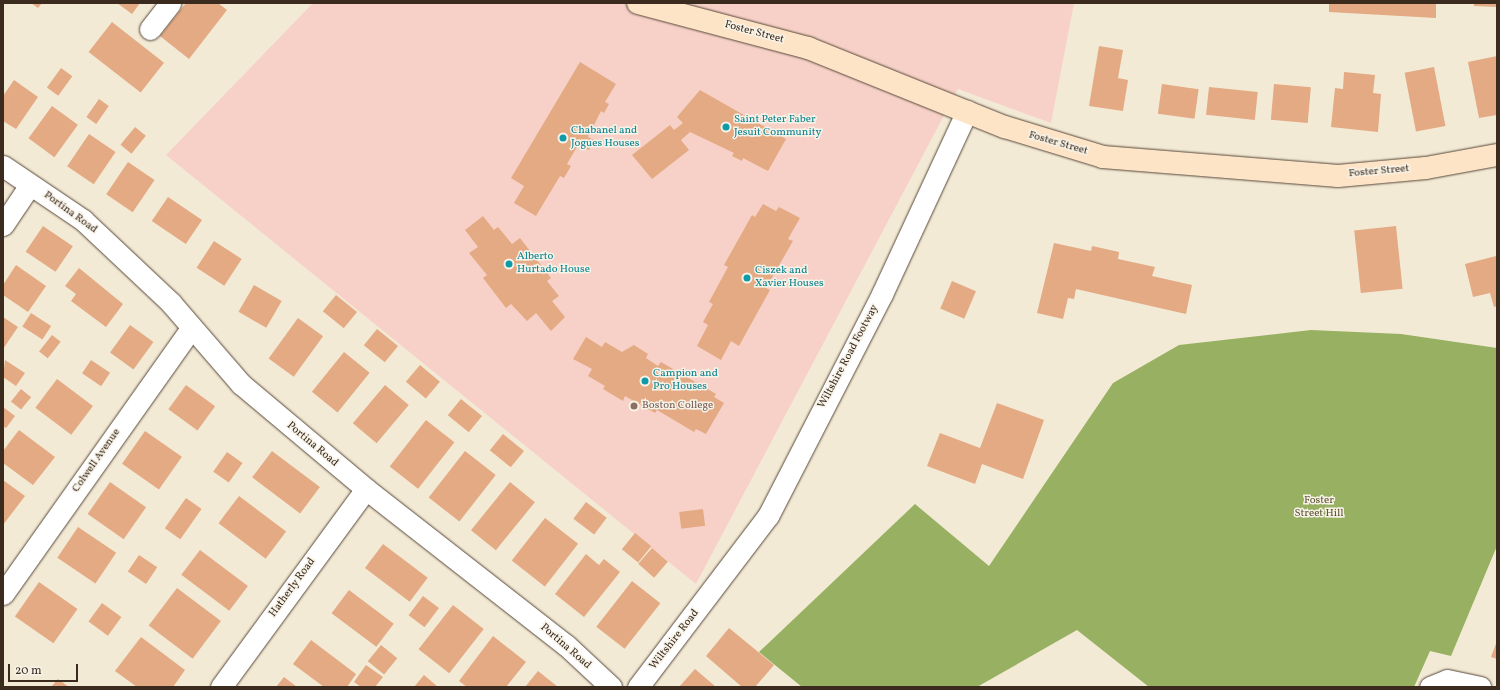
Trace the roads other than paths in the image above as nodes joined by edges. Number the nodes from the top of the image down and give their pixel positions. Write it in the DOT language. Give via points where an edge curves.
graph roads {
  1 [pos="170,3"];
  2 [pos="638,3"];
  3 [pos="150,29"];
  4 [pos="967,111"];
  5 [pos="1497,155"];
  6 [pos="3,166"];
  7 [pos="30,185"];
  8 [pos="3,225"];
  9 [pos="191,328"];
  10 [pos="366,489"];
  11 [pos="713,593"];
  12 [pos="3,594"];
  13 [pos="221,687"];
  14 [pos="611,687"];
  15 [pos="638,687"];
  16 [pos="1430,687"];
  17 [pos="1480,687"];
  1 -- 3 [label="street"];
  2 -- 4 [label="street, Foster Street" via="808,48"];
  4 -- 5 [label="street, Foster Street" via="1050,144 1103,157 1244,171 1338,176 1426,168"];
  4 -- 11 [label="street, Wiltshire Road Footway" via="882,294 768,516"];
  6 -- 7 [label="street, Portina Road"];
  7 -- 8 [label="street"];
  7 -- 9 [label="street, Portina Road" via="83,220 171,303"];
  9 -- 10 [label="street, Portina Road" via="241,384"];
  9 -- 12 [label="street, Colwell Avenue"];
  10 -- 13 [label="street, Hatherly Road"];
  10 -- 14 [label="street, Portina Road" via="566,645"];
  11 -- 15 [label="street, Wiltshire Road"];
  16 -- 17 [label="street" via="1450,680"];
}
